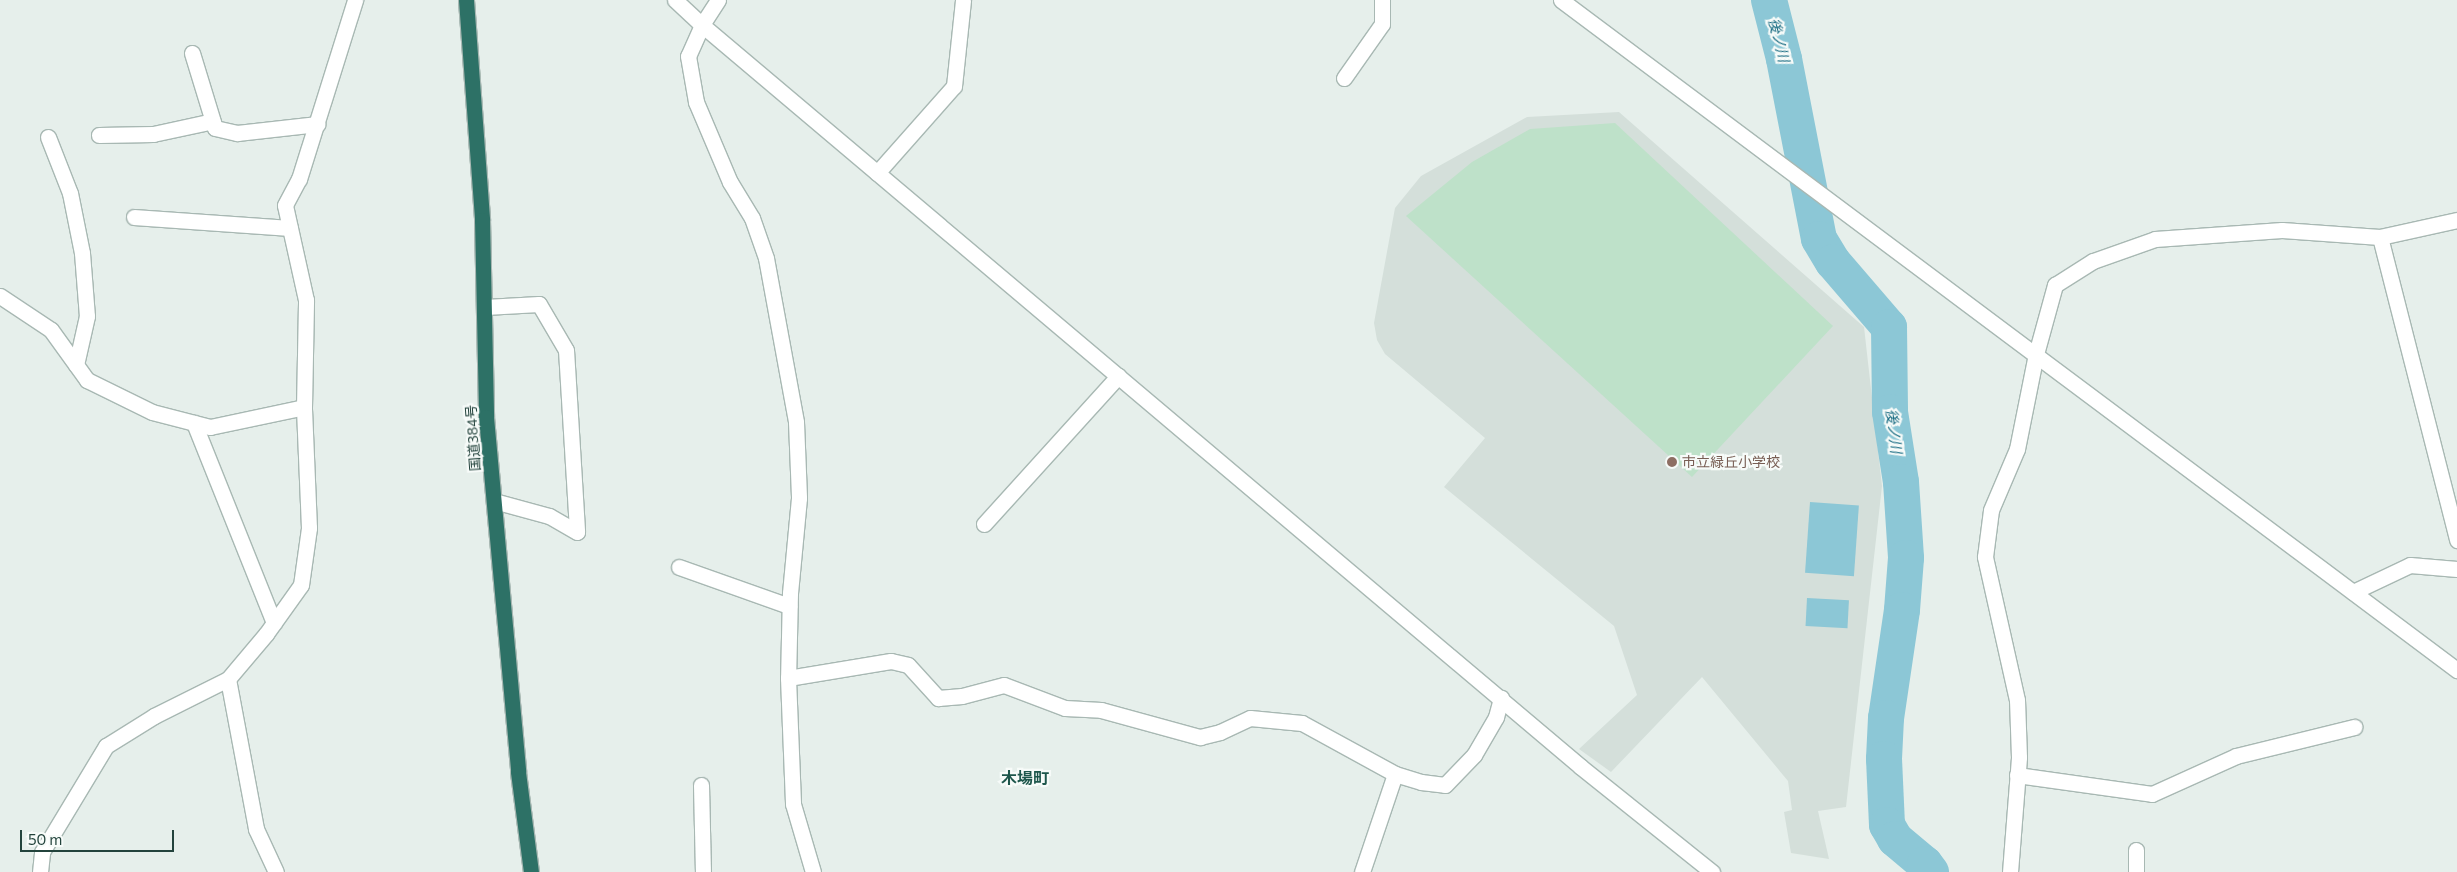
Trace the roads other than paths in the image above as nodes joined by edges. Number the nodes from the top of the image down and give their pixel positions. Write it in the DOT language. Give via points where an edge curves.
graph roads {
  1 [pos="354,0"];
  2 [pos="466,0"];
  3 [pos="675,0"];
  4 [pos="718,0"];
  5 [pos="963,0"];
  6 [pos="1382,0"];
  7 [pos="1561,0"];
  8 [pos="702,25"];
  9 [pos="192,53"];
  10 [pos="1344,78"];
  11 [pos="213,121"];
  12 [pos="317,124"];
  13 [pos="99,135"];
  14 [pos="48,136"];
  15 [pos="877,173"];
  16 [pos="134,217"];
  17 [pos="2457,220"];
  18 [pos="290,228"];
  19 [pos="2380,237"];
  20 [pos="0,296"];
  21 [pos="484,307"];
  22 [pos="2036,354"];
  23 [pos="76,365"];
  24 [pos="1118,376"];
  25 [pos="304,407"];
  26 [pos="194,423"];
  27 [pos="494,501"];
  28 [pos="984,524"];
  29 [pos="2457,540"];
  30 [pos="679,567"];
  31 [pos="2457,569"];
  32 [pos="2353,592"];
  33 [pos="790,606"];
  34 [pos="274,623"];
  35 [pos="2457,670"];
  36 [pos="788,678"];
  37 [pos="228,679"];
  38 [pos="1501,698"];
  39 [pos="2354,727"];
  40 [pos="1395,774"];
  41 [pos="2017,775"];
  42 [pos="701,785"];
  43 [pos="2136,850"];
  44 [pos="40,872"];
  45 [pos="276,872"];
  46 [pos="532,872"];
  47 [pos="703,872"];
  48 [pos="814,872"];
  49 [pos="1362,872"];
  50 [pos="1712,872"];
  51 [pos="2010,872"];
  52 [pos="2136,872"];
  1 -- 12 [label="street"];
  2 -- 21 [label="highway, 国道384号" via="482,220"];
  3 -- 8 [label="street"];
  4 -- 8 [label="street"];
  5 -- 15 [label="street" via="954,86"];
  6 -- 10 [label="street" via="1382,24"];
  7 -- 22 [label="street"];
  8 -- 15 [label="street"];
  8 -- 33 [label="street" via="688,56 696,102 730,182 752,218 766,258 796,422 799,498"];
  9 -- 11 [label="street"];
  11 -- 12 [label="street" via="215,128 237,133"];
  11 -- 13 [label="street" via="153,134"];
  12 -- 18 [label="street" via="299,179 285,205"];
  14 -- 23 [label="street" via="70,193 82,253 87,316"];
  15 -- 24 [label="street"];
  16 -- 18 [label="street"];
  17 -- 19 [label="street"];
  18 -- 25 [label="street" via="306,300"];
  19 -- 22 [label="street" via="2282,230 2155,239 2093,261 2056,285"];
  19 -- 29 [label="street"];
  20 -- 23 [label="street" via="51,330"];
  21 -- 27 [label="highway, 国道384号" via="486,417"];
  21 -- 27 [label="street" via="539,304 566,350 577,532 549,516"];
  22 -- 32 [label="street"];
  22 -- 41 [label="street" via="2017,449 1991,510 1985,557 2017,700"];
  23 -- 26 [label="street" via="87,380 152,412"];
  24 -- 28 [label="street"];
  24 -- 38 [label="street"];
  25 -- 26 [label="street" via="210,427"];
  25 -- 34 [label="street" via="309,518 301,585"];
  26 -- 34 [label="street"];
  27 -- 46 [label="highway, 国道384号" via="518,767"];
  30 -- 33 [label="street"];
  31 -- 32 [label="street" via="2410,565"];
  32 -- 35 [label="street"];
  33 -- 36 [label="street"];
  34 -- 37 [label="street"];
  36 -- 40 [label="street" via="891,661 908,665 938,698 962,696 1004,685 1065,708 1101,710 1200,736 1220,732 1250,718 1302,723"];
  36 -- 48 [label="street" via="793,804"];
  37 -- 44 [label="street" via="154,716 106,746 42,852"];
  37 -- 45 [label="street" via="256,829"];
  38 -- 40 [label="street" via="1496,717 1474,755 1445,785"];
  38 -- 50 [label="street"];
  39 -- 41 [label="street" via="2236,756 2152,794"];
  40 -- 49 [label="street"];
  41 -- 51 [label="street"];
  42 -- 47 [label="street"];
  43 -- 52 [label="street"];
}
